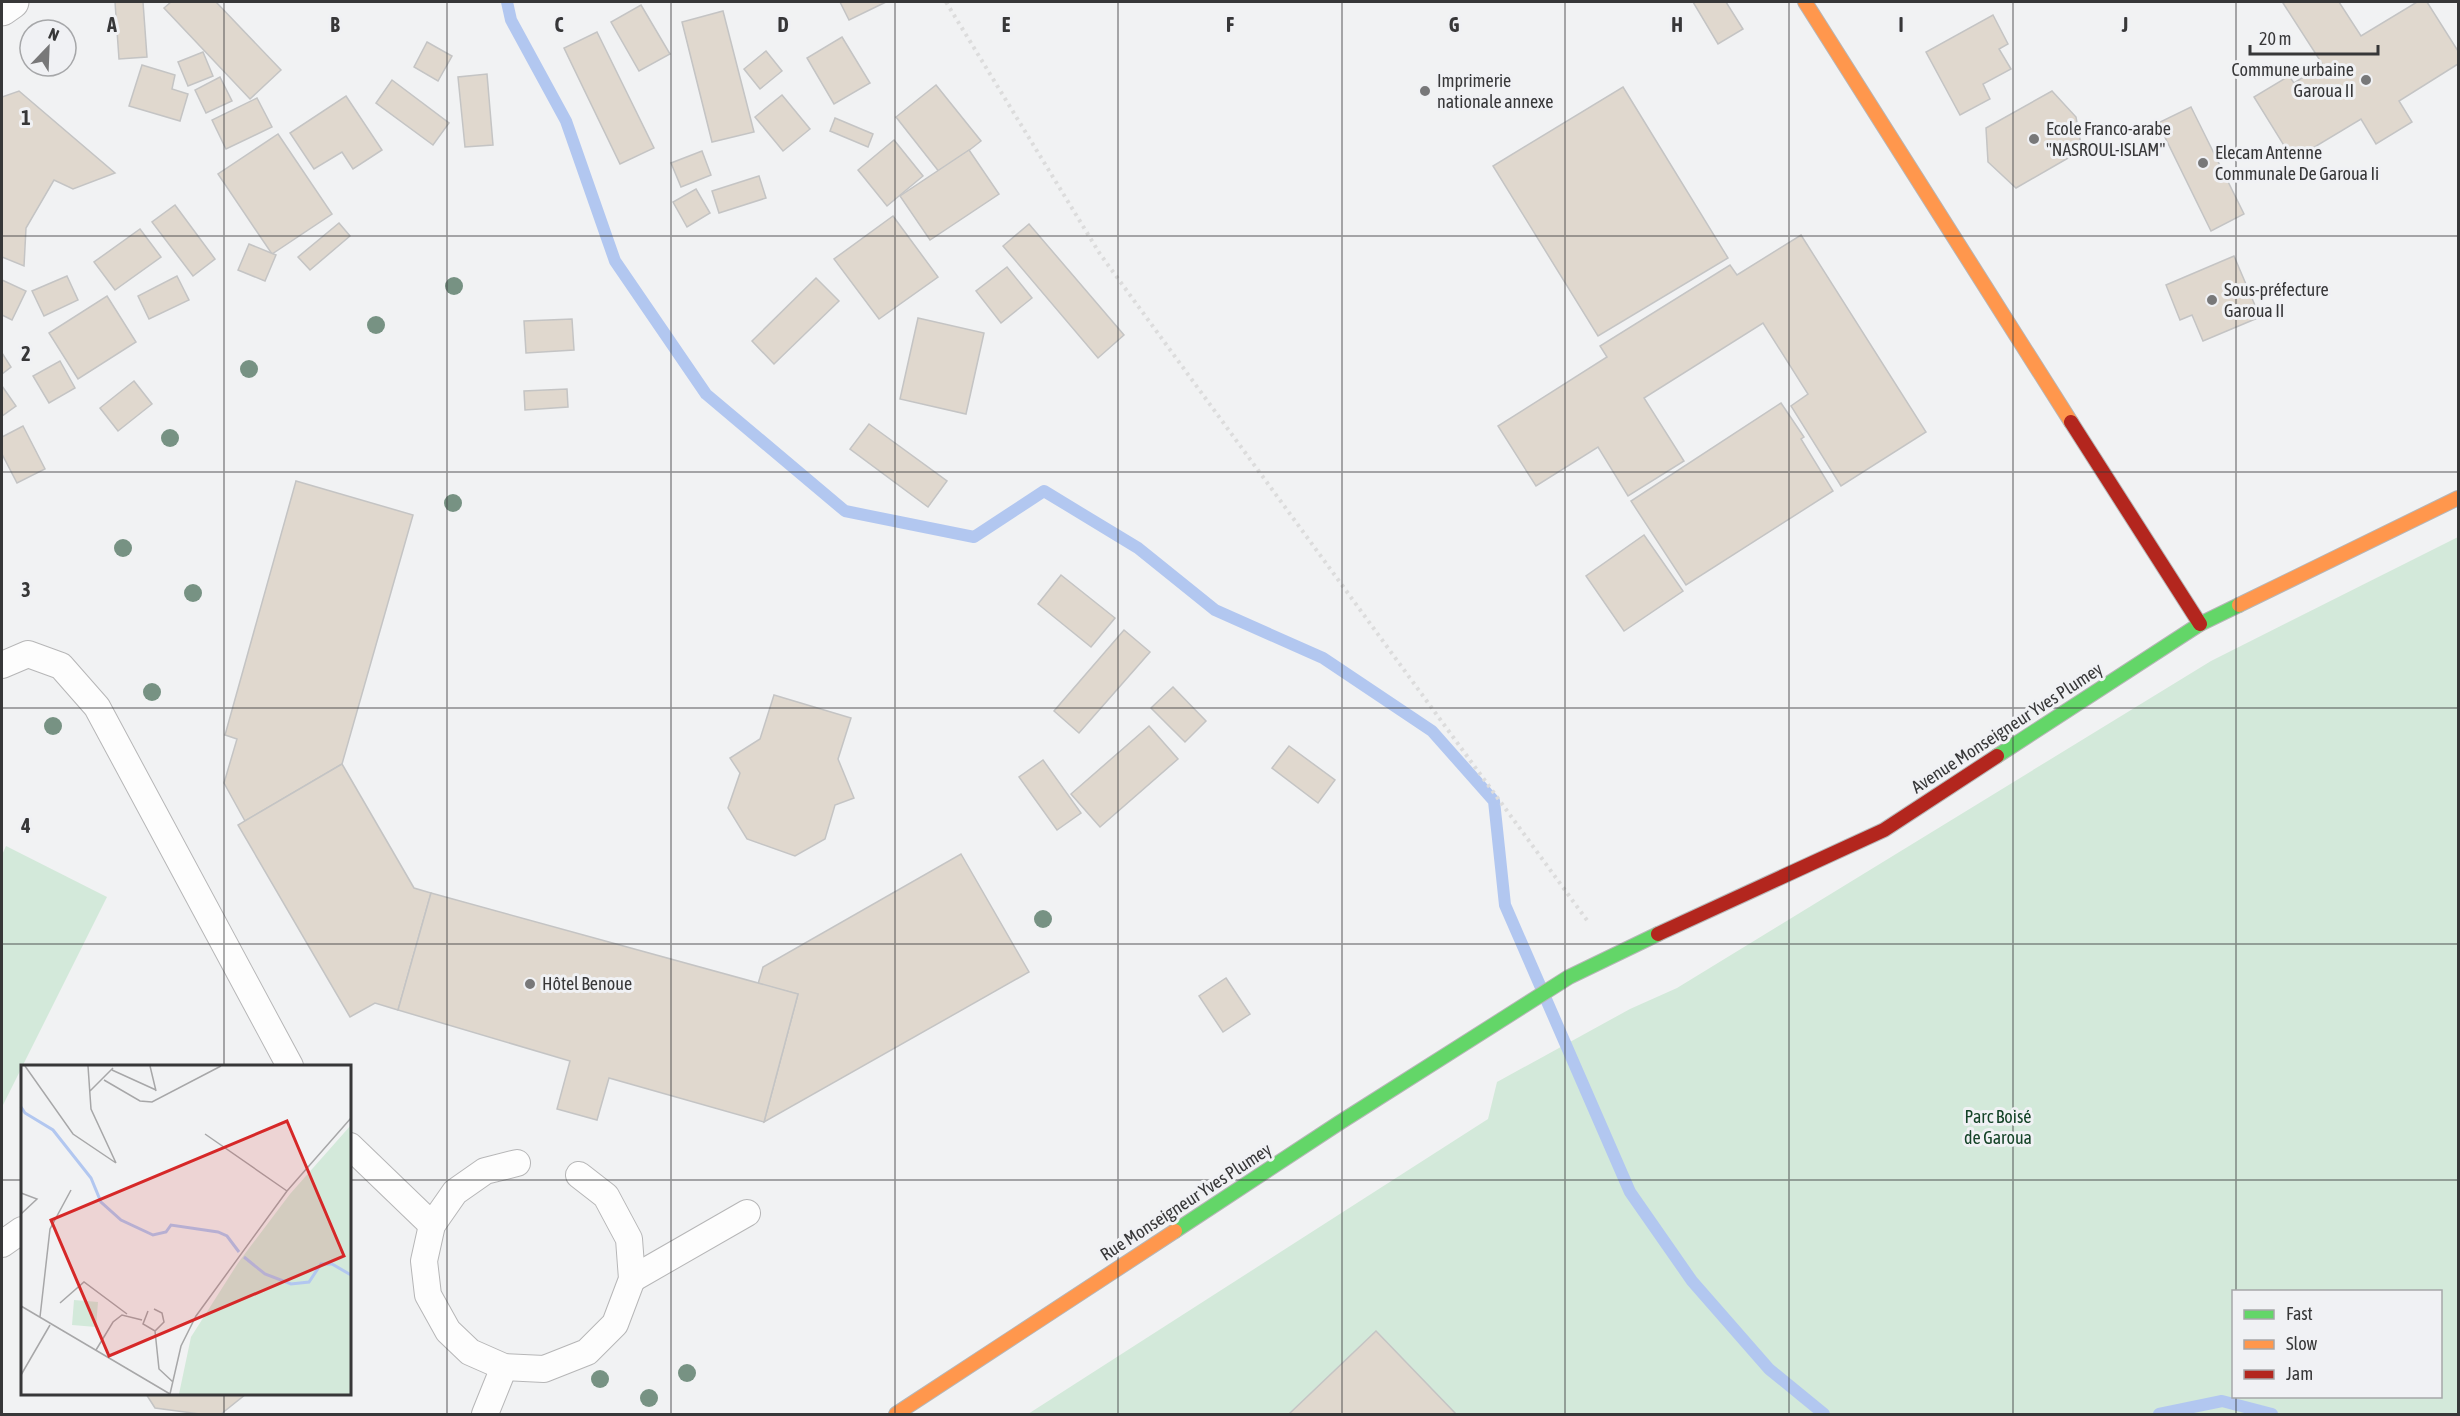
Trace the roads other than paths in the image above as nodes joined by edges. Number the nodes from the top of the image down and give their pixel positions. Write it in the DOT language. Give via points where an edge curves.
graph roads {
  1 [pos="12,2"];
  2 [pos="1805,2"];
  3 [pos="2,9"];
  4 [pos="2458,498"];
  5 [pos="2200,624"];
  6 [pos="2,665"];
  7 [pos="1569,977"];
  8 [pos="289,1065"];
  9 [pos="351,1147"];
  10 [pos="517,1163"];
  11 [pos="579,1175"];
  12 [pos="747,1213"];
  13 [pos="432,1225"];
  14 [pos="21,1231"];
  15 [pos="2,1244"];
  16 [pos="632,1279"];
  17 [pos="504,1367"];
  18 [pos="485,1414"];
  19 [pos="896,1414"];
  1 -- 3 [label="street"];
  2 -- 5 [label="main road"];
  4 -- 5 [label="main road, Avenue Monseigneur Yves Plumey"];
  5 -- 7 [label="main road, Avenue Monseigneur Yves Plumey" via="1884,830"];
  6 -- 8 [label="lane" via="28,654 61,666 97,707"];
  7 -- 19 [label="main road, Rue Monseigneur Yves Plumey"];
  9 -- 13 [label="lane"];
  10 -- 13 [label="lane" via="485,1172 455,1192"];
  11 -- 16 [label="lane" via="606,1196 629,1239"];
  12 -- 16 [label="lane"];
  13 -- 17 [label="lane" via="424,1261 428,1295 448,1331 470,1352"];
  14 -- 15 [label="lane"];
  16 -- 17 [label="lane" via="615,1324 587,1352 544,1369"];
  17 -- 18 [label="lane"];
}
